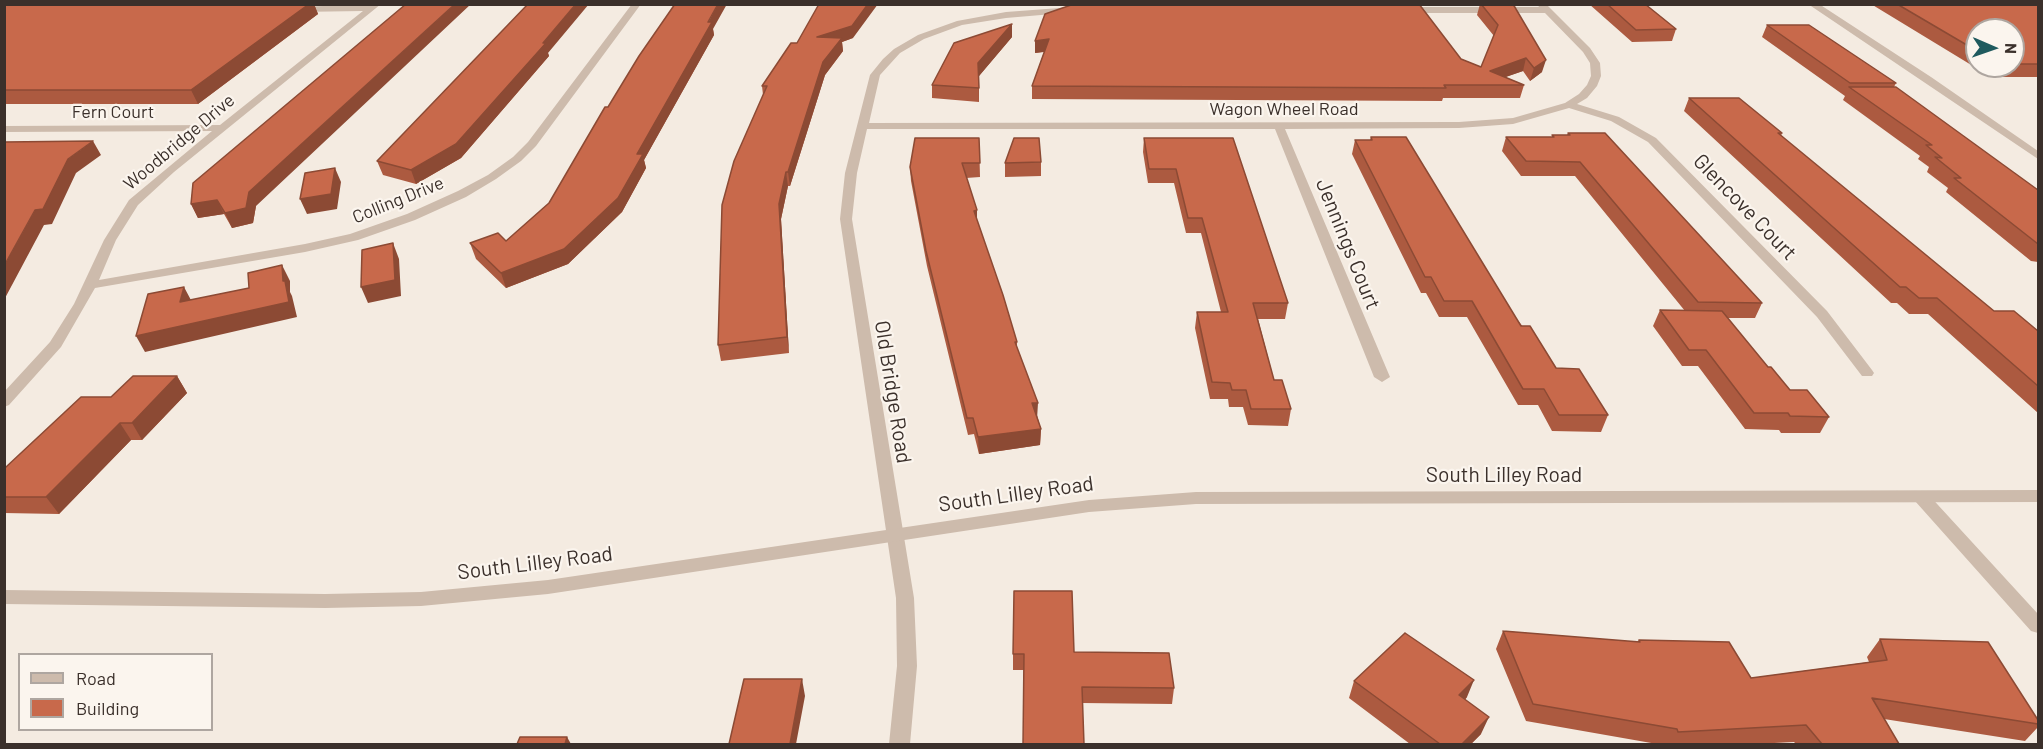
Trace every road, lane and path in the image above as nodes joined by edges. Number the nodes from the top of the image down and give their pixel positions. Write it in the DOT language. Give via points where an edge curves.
graph roads {
  1 [pos="637,4"];
  2 [pos="997,4"];
  3 [pos="1812,4"];
  4 [pos="374,6"];
  5 [pos="1544,7"];
  6 [pos="290,9"];
  7 [pos="1089,10"];
  8 [pos="1396,10"];
  9 [pos="1006,15"];
  10 [pos="1569,105"];
  11 [pos="863,126"];
  12 [pos="1279,126"];
  13 [pos="222,128"];
  14 [pos="4,129"];
  15 [pos="2038,156"];
  16 [pos="90,285"];
  17 [pos="1867,373"];
  18 [pos="1382,377"];
  19 [pos="4,402"];
  20 [pos="2038,496"];
  21 [pos="1921,497"];
  22 [pos="894,535"];
  23 [pos="4,597"];
  24 [pos="2038,626"];
  25 [pos="899,744"];
  1 -- 16 [label="street, Colling Drive" via="527,149 492,177 462,194 354,237"];
  2 -- 9 [label="street"];
  3 -- 15 [label="street"];
  4 -- 6 [label="street"];
  4 -- 13 [label="street, Woodbridge Drive"];
  5 -- 8 [label="street"];
  5 -- 10 [label="street, Wagon Wheel Road" via="1595,63 1592,87"];
  7 -- 9 [label="street, Old Bridge Road"];
  9 -- 11 [label="street, Old Bridge Road" via="944,28 915,40 892,56 875,75"];
  10 -- 12 [label="street, Wagon Wheel Road" via="1536,116 1486,124"];
  10 -- 17 [label="street, Glencove Court" via="1615,119 1652,140 1822,314"];
  11 -- 12 [label="street, Wagon Wheel Road"];
  11 -- 22 [label="street, Old Bridge Road" via="851,172 846,219"];
  12 -- 18 [label="street, Jennings Court"];
  13 -- 14 [label="street, Fern Court"];
  13 -- 16 [label="street, Woodbridge Drive" via="133,203 110,240"];
  16 -- 19 [label="street, Woodbridge Drive" via="56,344"];
  20 -- 21 [label="street, South Lilley Road"];
  21 -- 22 [label="street, South Lilley Road" via="1197,498 1089,506"];
  21 -- 24 [label="street"];
  22 -- 23 [label="street, South Lilley Road" via="548,587 421,598 325,602"];
  22 -- 25 [label="street, Old Bridge Road" via="905,598 907,666"];
}
